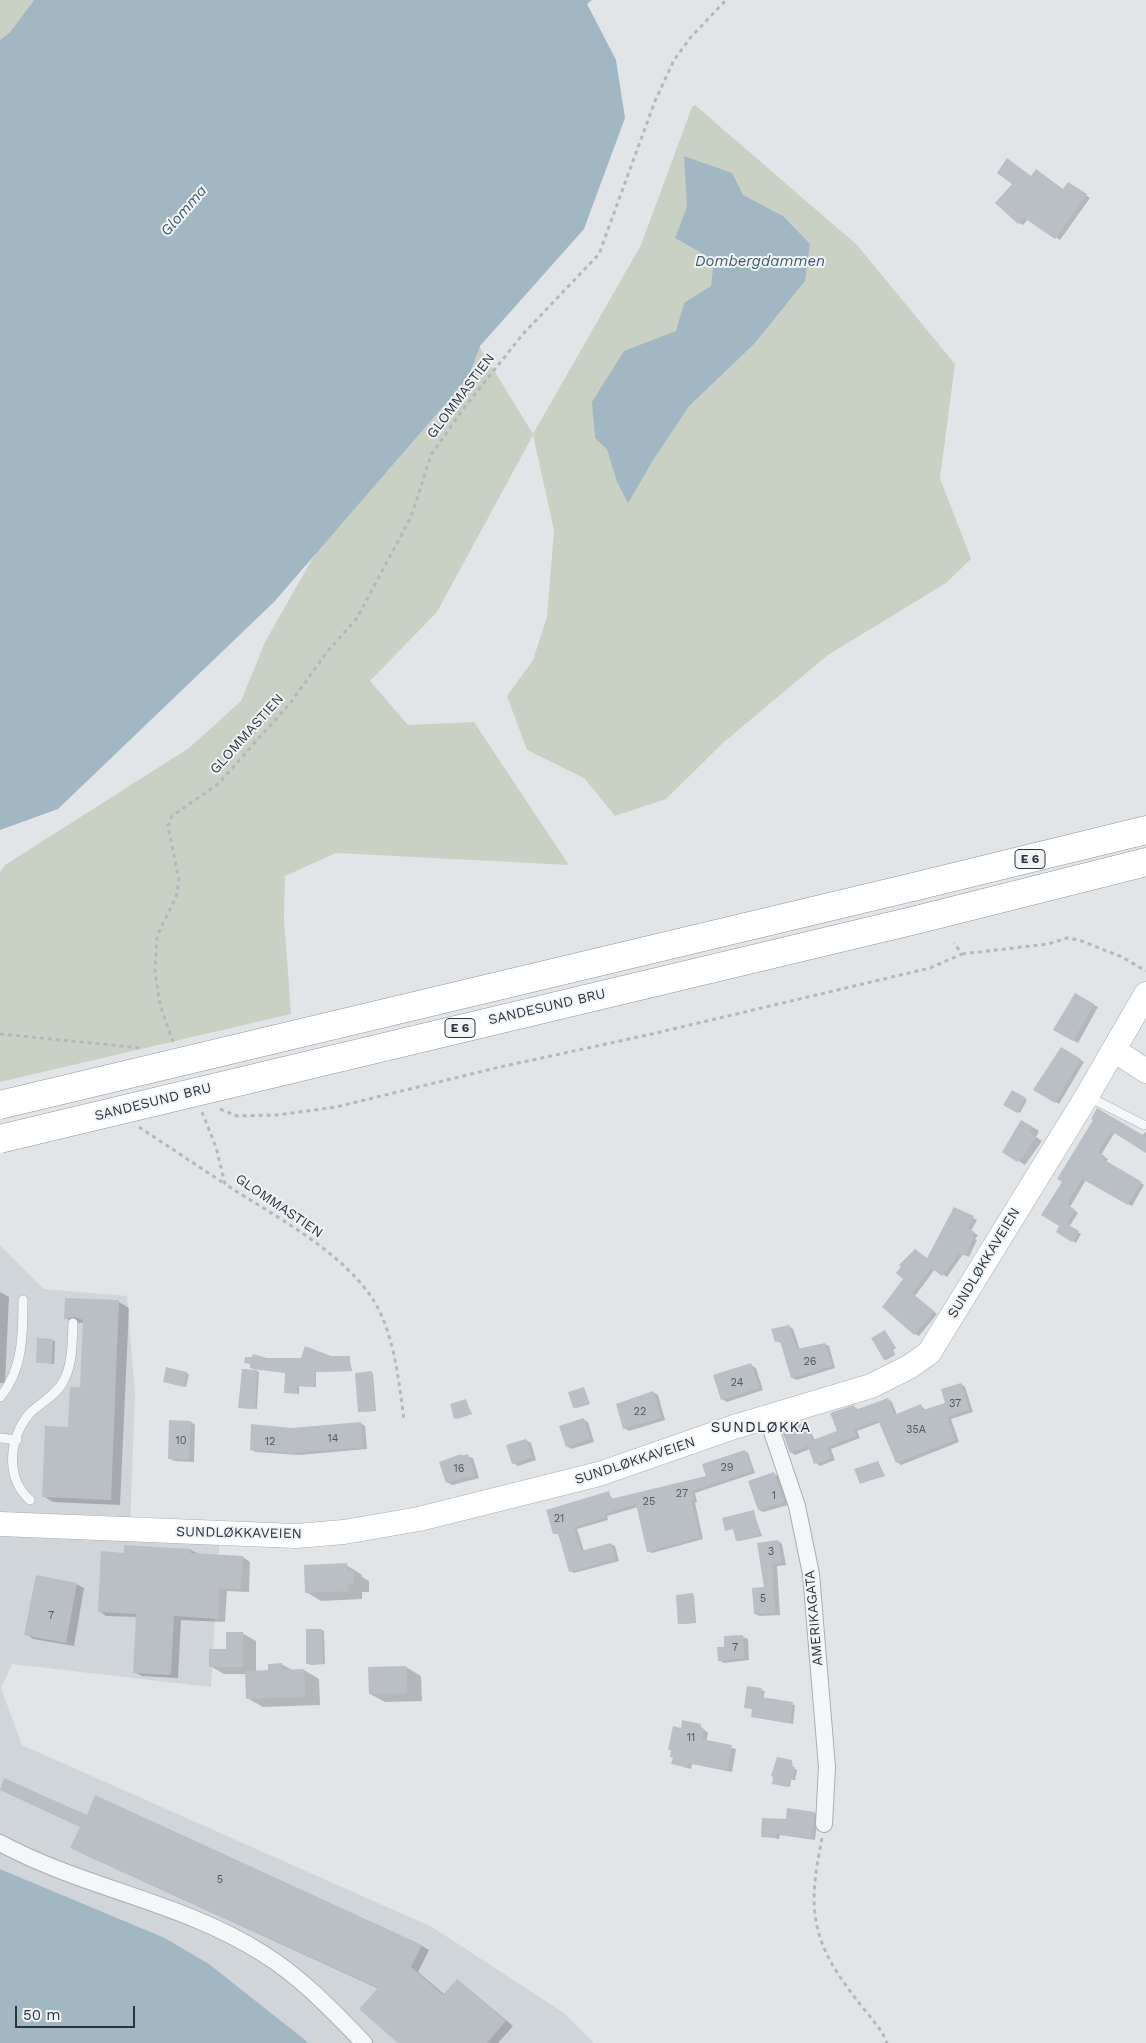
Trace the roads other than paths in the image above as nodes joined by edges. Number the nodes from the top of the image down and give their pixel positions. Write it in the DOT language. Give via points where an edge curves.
graph roads {
  1 [pos="1146,830"];
  2 [pos="1146,862"];
  3 [pos="1146,994"];
  4 [pos="1114,1050"];
  5 [pos="1146,1071"];
  6 [pos="1087,1096"];
  7 [pos="0,1105"];
  8 [pos="1144,1125"];
  9 [pos="0,1138"];
  10 [pos="23,1300"];
  11 [pos="73,1323"];
  12 [pos="0,1397"];
  13 [pos="767,1417"];
  14 [pos="0,1438"];
  15 [pos="16,1440"];
  16 [pos="30,1500"];
  17 [pos="0,1524"];
  18 [pos="824,1824"];
  19 [pos="0,1843"];
  20 [pos="364,2043"];
  1 -- 7 [label="highway, E 6, bridge"];
  2 -- 9 [label="highway, SANDESUND BRU / E 6, bridge"];
  3 -- 4 [label="main road, SUNDLØKKAVEIEN"];
  4 -- 5 [label="main road"];
  4 -- 6 [label="main road, SUNDLØKKAVEIEN"];
  6 -- 8 [label="lane"];
  6 -- 13 [label="main road, SUNDLØKKAVEIEN" via="928,1353 909,1367 871,1386"];
  10 -- 12 [label="lane" via="19,1363 12,1381"];
  11 -- 15 [label="lane" via="72,1355 62,1384 31,1412 20,1427"];
  13 -- 17 [label="main road, SUNDLØKKAVEIEN" via="599,1474 439,1515 344,1532 266,1536"];
  13 -- 18 [label="street, AMERIKAGATA" via="797,1506 811,1574 827,1767"];
  14 -- 15 [label="lane"];
  15 -- 16 [label="lane" via="12,1459 15,1481"];
  19 -- 20 [label="street" via="47,1865 217,1929 262,1953 310,1988"];
}
